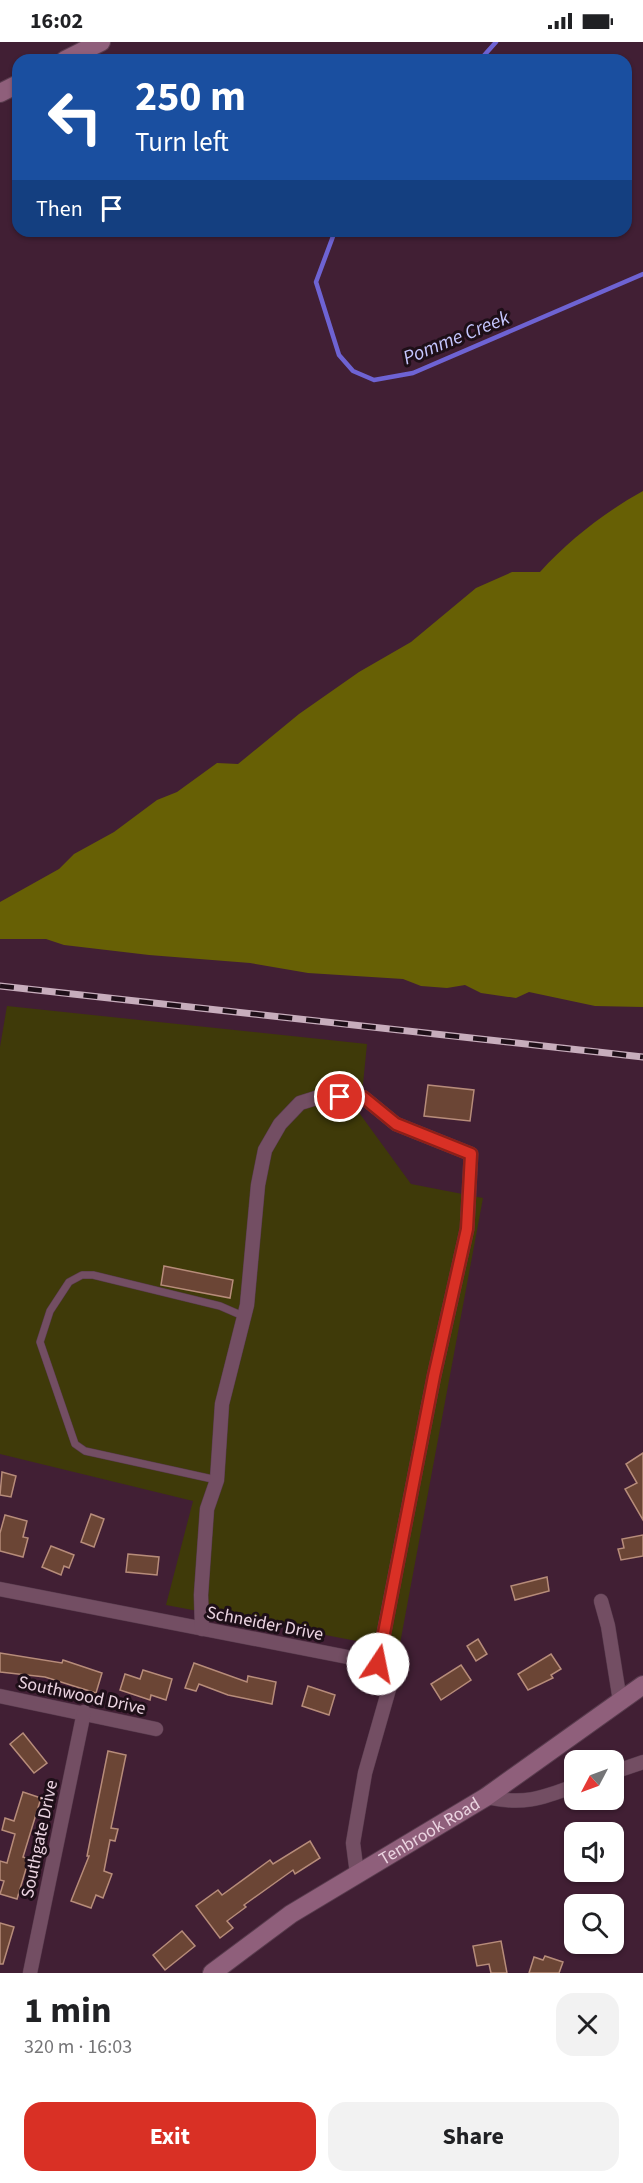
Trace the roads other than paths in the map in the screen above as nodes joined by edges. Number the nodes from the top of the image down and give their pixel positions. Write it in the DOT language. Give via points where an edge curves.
graph roads {
  1 [pos="100,42"];
  2 [pos="77,54"];
  3 [pos="243,1316"];
  4 [pos="217,1480"];
  5 [pos="0,1589"];
  6 [pos="601,1601"];
  7 [pos="202,1629"];
  8 [pos="378,1664"];
  9 [pos="643,1685"];
  10 [pos="0,1696"];
  11 [pos="620,1701"];
  12 [pos="84,1712"];
  13 [pos="156,1729"];
  14 [pos="643,1761"];
  15 [pos="624,1768"];
  16 [pos="564,1790"];
  17 [pos="486,1797"];
  18 [pos="357,1874"];
  19 [pos="30,1973"];
  20 [pos="212,1973"];
  1 -- 2 [label="street"];
  3 -- 4 [label="street" via="222,1404"];
  3 -- 4 [label="lane" via="220,1306 82,1275 69,1282 50,1311 40,1342 75,1444 110,1458"];
  3 -- 8 [label="street" via="265,1150 280,1124 300,1103 316,1098 363,1097 396,1124 471,1154 467,1229"];
  4 -- 7 [label="street" via="207,1509"];
  5 -- 7 [label="street, Schneider Drive"];
  6 -- 11 [label="street"];
  7 -- 8 [label="street, Schneider Drive"];
  8 -- 18 [label="street" via="391,1682 363,1784 353,1843"];
  9 -- 11 [label="street, Tenbrook Road"];
  10 -- 12 [label="street, Southwood Drive"];
  11 -- 17 [label="street, Tenbrook Road"];
  12 -- 13 [label="street, Southwood Drive"];
  12 -- 19 [label="street, Southgate Drive"];
  14 -- 15 [label="street"];
  16 -- 17 [label="street" via="513,1803"];
  17 -- 18 [label="street, Tenbrook Road"];
  18 -- 20 [label="street, Tenbrook Road" via="291,1914"];
}
